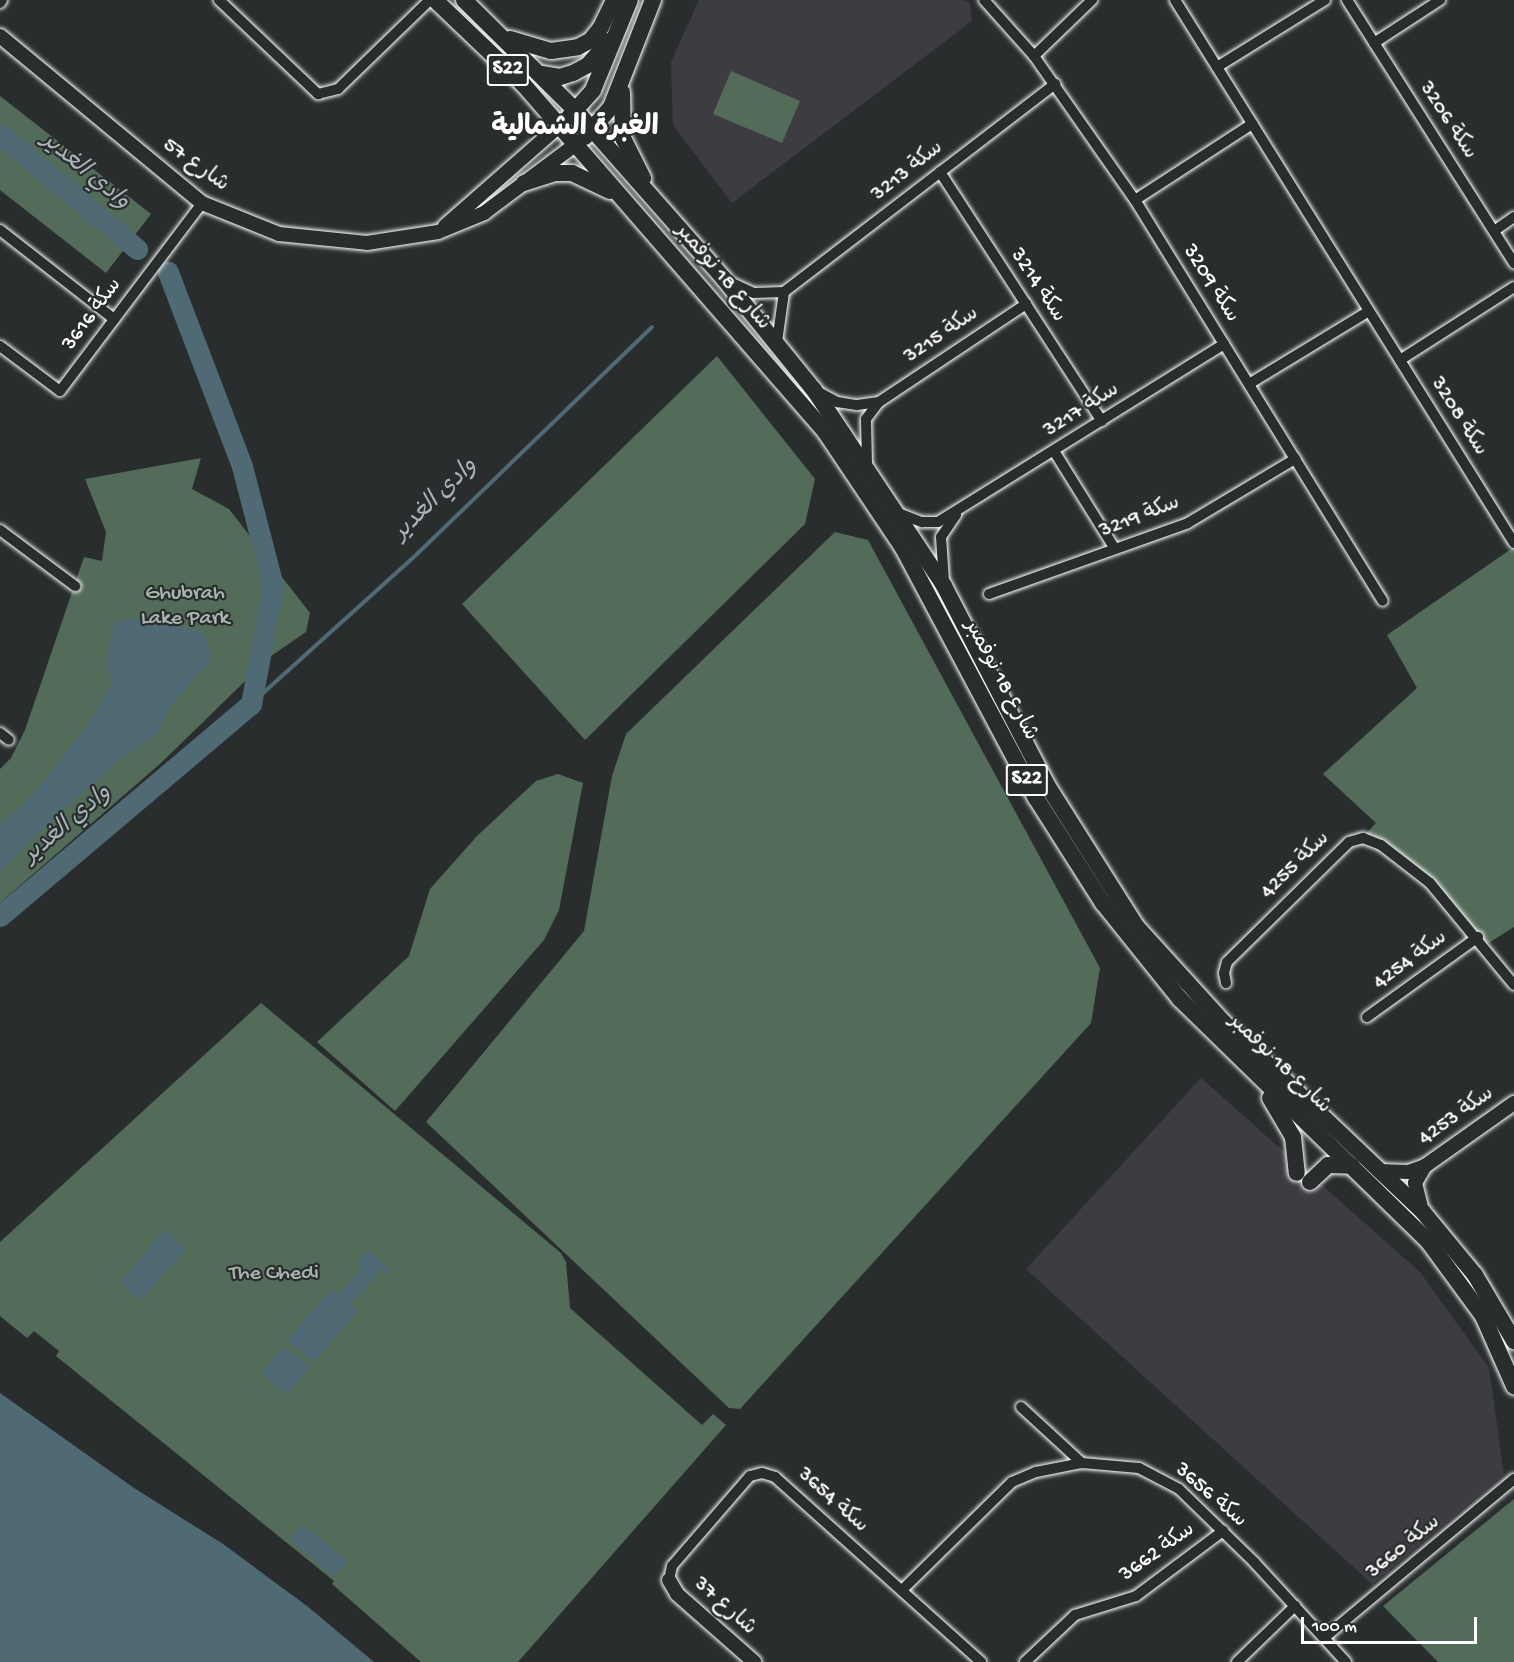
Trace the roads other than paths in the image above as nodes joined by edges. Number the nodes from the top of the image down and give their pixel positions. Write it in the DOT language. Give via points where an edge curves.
graph roads {
  1 [pos="219,0"];
  2 [pos="430,0"];
  3 [pos="435,0"];
  4 [pos="464,0"];
  5 [pos="614,0"];
  6 [pos="630,0"];
  7 [pos="653,0"];
  8 [pos="984,0"];
  9 [pos="1092,0"];
  10 [pos="1175,0"];
  11 [pos="1325,0"];
  12 [pos="1347,0"];
  13 [pos="1440,0"];
  14 [pos="620,26"];
  15 [pos="0,36"];
  16 [pos="505,38"];
  17 [pos="1374,43"];
  18 [pos="1034,56"];
  19 [pos="1217,68"];
  20 [pos="625,72"];
  21 [pos="542,74"];
  22 [pos="1055,84"];
  23 [pos="576,111"];
  24 [pos="1252,124"];
  25 [pos="559,126"];
  26 [pos="592,130"];
  27 [pos="575,145"];
  28 [pos="940,172"];
  29 [pos="524,183"];
  30 [pos="623,199"];
  31 [pos="1135,200"];
  32 [pos="202,203"];
  33 [pos="662,210"];
  34 [pos="1514,217"];
  35 [pos="0,230"];
  36 [pos="1494,231"];
  37 [pos="438,232"];
  38 [pos="1514,263"];
  39 [pos="724,279"];
  40 [pos="1514,287"];
  41 [pos="784,292"];
  42 [pos="1026,304"];
  43 [pos="1369,311"];
  44 [pos="114,319"];
  45 [pos="777,342"];
  46 [pos="1224,344"];
  47 [pos="0,346"];
  48 [pos="1400,360"];
  49 [pos="1249,384"];
  50 [pos="814,390"];
  51 [pos="879,402"];
  52 [pos="1102,422"];
  53 [pos="1054,451"];
  54 [pos="1295,459"];
  55 [pos="867,464"];
  56 [pos="960,510"];
  57 [pos="898,513"];
  58 [pos="0,530"];
  59 [pos="1514,543"];
  60 [pos="1115,549"];
  61 [pos="75,586"];
  62 [pos="944,586"];
  63 [pos="989,594"];
  64 [pos="1383,602"];
  65 [pos="0,733"];
  66 [pos="9,740"];
  67 [pos="1478,937"];
  68 [pos="1227,983"];
  69 [pos="1514,985"];
  70 [pos="1366,1017"];
  71 [pos="1234,1053"];
  72 [pos="1514,1103"];
  73 [pos="1352,1166"];
  74 [pos="1425,1166"];
  75 [pos="1380,1171"];
  76 [pos="1423,1212"];
  77 [pos="1514,1341"];
  78 [pos="1514,1386"];
  79 [pos="1021,1407"];
  80 [pos="1082,1463"];
  81 [pos="1512,1485"];
  82 [pos="1223,1531"];
  83 [pos="669,1580"];
  84 [pos="902,1590"];
  85 [pos="1295,1606"];
  86 [pos="1324,1638"];
  87 [pos="754,1662"];
  88 [pos="981,1662"];
  89 [pos="1026,1662"];
  90 [pos="1237,1662"];
  91 [pos="1346,1662"];
  1 -- 2 [label="street" via="318,94 338,89"];
  3 -- 25 [label="main road, شارع 18 نوفمبر / S22" via="523,84"];
  4 -- 16 [label="main road, شارع 18 نوفمبر / S22"];
  5 -- 16 [label="main road" via="601,27 591,40 578,47 545,50"];
  6 -- 14 [label="main road"];
  7 -- 20 [label="main road"];
  8 -- 18 [label="street, سكة 3209"];
  9 -- 18 [label="street"];
  10 -- 19 [label="street, سكة 3208"];
  11 -- 19 [label="street"];
  12 -- 17 [label="street, سكة 3206"];
  13 -- 17 [label="street"];
  14 -- 21 [label="main road" via="588,65 560,77"];
  14 -- 23 [label="main road" via="593,90"];
  15 -- 32 [label="street, شارع 57"];
  16 -- 21 [label="main road, شارع 18 نوفمبر / S22"];
  17 -- 36 [label="street, سكة 3206"];
  18 -- 22 [label="street, سكة 3209"];
  19 -- 24 [label="street, سكة 3208"];
  20 -- 26 [label="main road" via="610,106"];
  20 -- 33 [label="main road" via="620,116 623,138"];
  21 -- 23 [label="main road, شارع 18 نوفمبر / S22"];
  22 -- 28 [label="street, سكة 3213"];
  22 -- 31 [label="street, سكة 3209"];
  23 -- 25 [label="main road"];
  23 -- 26 [label="main road, شارع 18 نوفمبر / S22"];
  24 -- 31 [label="street"];
  24 -- 43 [label="street, سكة 3208"];
  25 -- 27 [label="main road, شارع 18 نوفمبر / S22"];
  25 -- 37 [label="street"];
  26 -- 27 [label="main road"];
  26 -- 33 [label="main road, شارع 18 نوفمبر / S22"];
  27 -- 29 [label="street, شارع 57"];
  27 -- 30 [label="main road, شارع 18 نوفمبر / S22"];
  28 -- 41 [label="street, سكة 3213"];
  28 -- 42 [label="street, سكة 3214"];
  29 -- 30 [label="main road" via="555,173 572,173"];
  29 -- 37 [label="street, شارع 57" via="484,213"];
  30 -- 71 [label="main road, شارع 18 نوفمبر / S22" via="826,433 903,548 1072,859 1152,967"];
  31 -- 46 [label="street, سكة 3209"];
  32 -- 37 [label="street, شارع 57" via="279,234 320,240 367,243"];
  32 -- 44 [label="street, سكة 3616"];
  33 -- 39 [label="main road, شارع 18 نوفمبر / S22"];
  34 -- 36 [label="street"];
  35 -- 44 [label="street"];
  36 -- 38 [label="street, سكة 3206"];
  39 -- 41 [label="street" via="754,293"];
  39 -- 45 [label="main road, شارع 18 نوفمبر / S22"];
  40 -- 48 [label="street"];
  41 -- 45 [label="street"];
  42 -- 51 [label="street, سكة 3215"];
  42 -- 52 [label="street, سكة 3214"];
  43 -- 48 [label="street, سكة 3208"];
  43 -- 49 [label="street"];
  44 -- 47 [label="street, سكة 3616" via="60,391"];
  45 -- 50 [label="main road, شارع 18 نوفمبر / S22"];
  46 -- 49 [label="street, سكة 3209"];
  46 -- 52 [label="street, سكة 3217"];
  48 -- 59 [label="street, سكة 3208"];
  49 -- 54 [label="street, سكة 3209"];
  50 -- 51 [label="street, سكة 3215" via="837,402"];
  50 -- 55 [label="main road, شارع 18 نوفمبر / S22"];
  51 -- 55 [label="street, سكة 3215" via="866,419"];
  52 -- 53 [label="street, سكة 3217"];
  53 -- 56 [label="street, سكة 3217"];
  53 -- 60 [label="street"];
  54 -- 60 [label="street, سكة 3219" via="1188,523"];
  54 -- 64 [label="street, سكة 3209"];
  55 -- 57 [label="main road, شارع 18 نوفمبر / S22"];
  56 -- 57 [label="street, سكة 3217" via="938,522 922,522"];
  56 -- 62 [label="street, سكة 3217" via="941,537"];
  57 -- 62 [label="main road, شارع 18 نوفمبر / S22"];
  58 -- 61 [label="street"];
  60 -- 63 [label="street, سكة 3219"];
  62 -- 75 [label="main road, شارع 18 نوفمبر / S22" via="1047,785 1136,926 1223,1022"];
  65 -- 66 [label="street"];
  67 -- 68 [label="street, سكة 4255" via="1430,883 1381,845 1363,838 1349,842 1227,962"];
  67 -- 69 [label="street, سكة 4255"];
  67 -- 70 [label="street, سكة 4254"];
  71 -- 73 [label="main road, شارع 18 نوفمبر / S22"];
  71 -- 73 [label="main road" via="1287,1121 1303,1178 1328,1165"];
  72 -- 74 [label="street, سكة 4253"];
  73 -- 78 [label="main road, شارع 18 نوفمبر / S22" via="1428,1241 1459,1279 1484,1316"];
  74 -- 75 [label="street, سكة 4253" via="1408,1172"];
  74 -- 76 [label="street, سكة 4253" via="1415,1183"];
  75 -- 76 [label="main road, شارع 18 نوفمبر / S22"];
  76 -- 77 [label="main road, شارع 18 نوفمبر / S22" via="1475,1275"];
  79 -- 80 [label="street"];
  80 -- 82 [label="street, سكة 3656" via="1138,1468 1162,1478"];
  80 -- 84 [label="street, سكة 3656" via="1036,1472 1012,1482"];
  81 -- 86 [label="street, سكة 3660"];
  82 -- 85 [label="street, سكة 3656"];
  82 -- 89 [label="street, سكة 3662" via="1136,1596 1075,1615"];
  83 -- 84 [label="street, سكة 3654" via="672,1566 750,1476 762,1473 775,1477"];
  83 -- 87 [label="street, شارع 37" via="677,1594"];
  84 -- 88 [label="street, سكة 3654"];
  85 -- 86 [label="street, سكة 3656"];
  85 -- 90 [label="street"];
  86 -- 91 [label="street, سكة 3656"];
}
